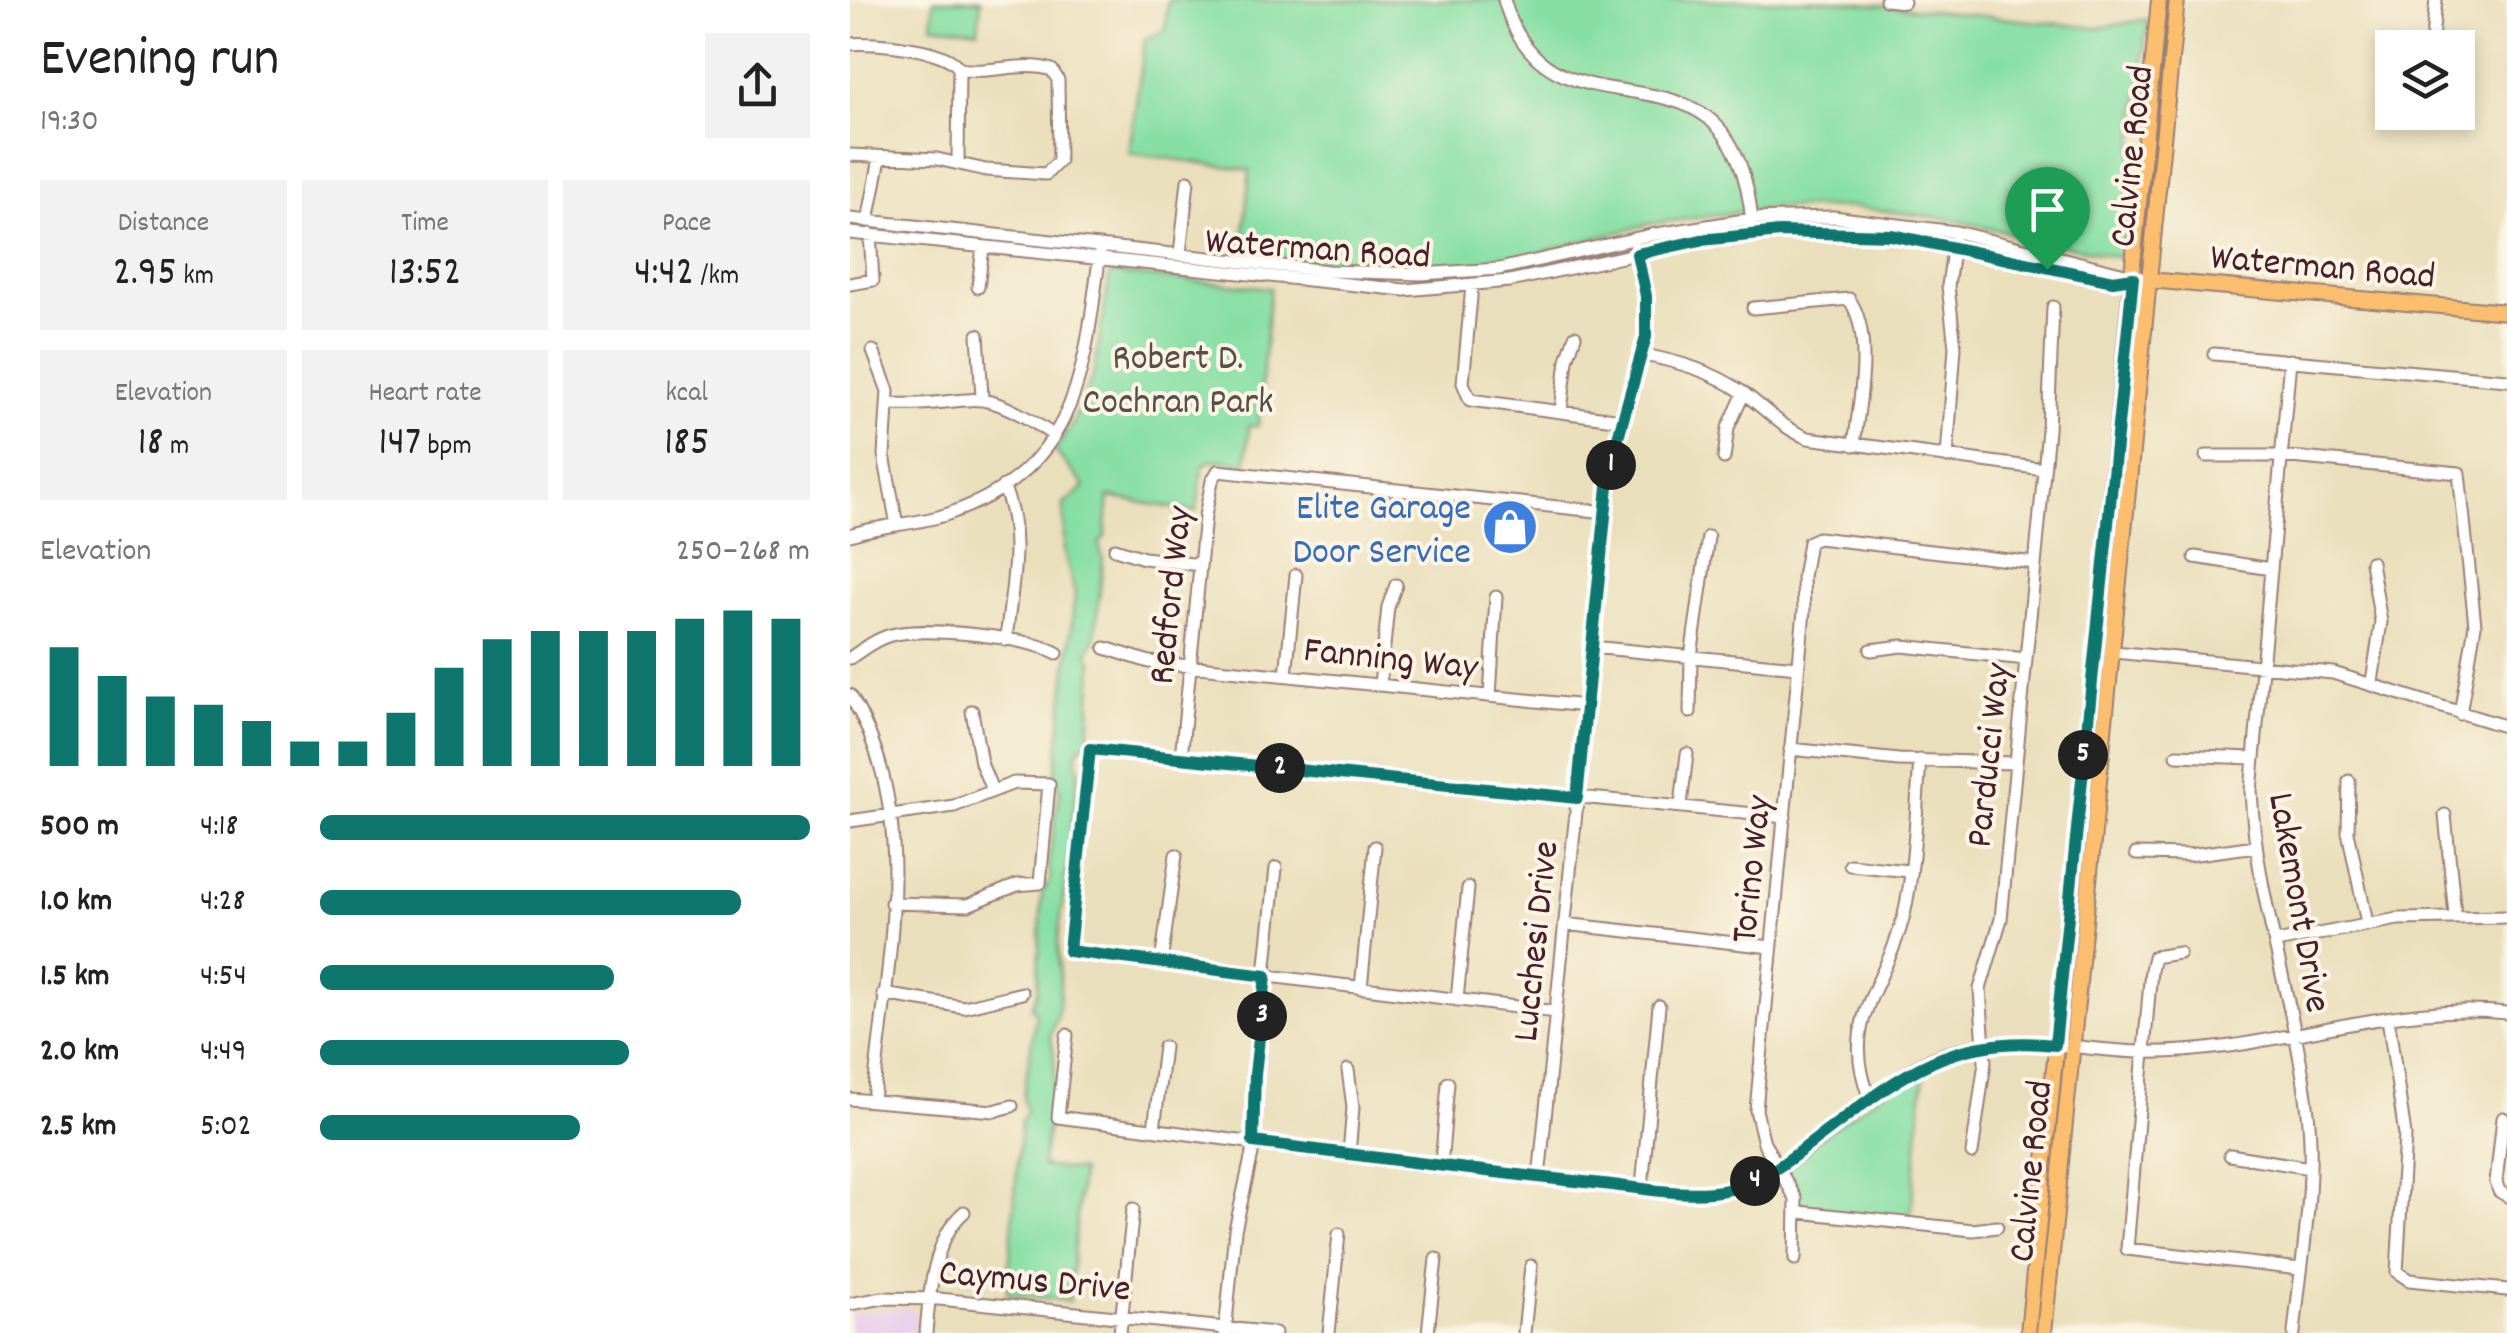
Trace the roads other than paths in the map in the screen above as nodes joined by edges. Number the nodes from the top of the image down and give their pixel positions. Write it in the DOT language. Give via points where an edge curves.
graph roads {
  1 [pos="1504,0"];
  2 [pos="1886,0"];
  3 [pos="2160,0"];
  4 [pos="2177,0"];
  5 [pos="2436,0"];
  6 [pos="1904,2"];
  7 [pos="2433,30"];
  8 [pos="850,44"];
  9 [pos="959,69"];
  10 [pos="850,155"];
  11 [pos="880,158"];
  12 [pos="958,162"];
  13 [pos="1188,182"];
  14 [pos="871,219"];
  15 [pos="1752,219"];
  16 [pos="850,226"];
  17 [pos="870,234"];
  18 [pos="1753,234"];
  19 [pos="1634,239"];
  20 [pos="1955,239"];
  21 [pos="983,248"];
  22 [pos="1100,252"];
  23 [pos="1180,254"];
  24 [pos="1637,254"];
  25 [pos="2133,278"];
  26 [pos="2149,280"];
  27 [pos="850,284"];
  28 [pos="1472,286"];
  29 [pos="978,287"];
  30 [pos="2052,307"];
  31 [pos="1753,308"];
  32 [pos="2507,312"];
  33 [pos="978,335"];
  34 [pos="1575,336"];
  35 [pos="872,352"];
  36 [pos="2214,354"];
  37 [pos="1644,355"];
  38 [pos="2290,360"];
  39 [pos="2507,380"];
  40 [pos="1744,394"];
  41 [pos="982,397"];
  42 [pos="889,404"];
  43 [pos="1561,411"];
  44 [pos="1622,420"];
  45 [pos="1054,435"];
  46 [pos="1854,445"];
  47 [pos="1948,456"];
  48 [pos="2206,456"];
  49 [pos="2281,456"];
  50 [pos="1724,458"];
  51 [pos="2044,469"];
  52 [pos="1004,486"];
  53 [pos="1606,512"];
  54 [pos="897,525"];
  55 [pos="2106,533"];
  56 [pos="850,535"];
  57 [pos="1708,536"];
  58 [pos="1115,548"];
  59 [pos="2195,557"];
  60 [pos="2371,562"];
  61 [pos="2035,563"];
  62 [pos="1200,565"];
  63 [pos="2271,569"];
  64 [pos="1296,576"];
  65 [pos="1396,585"];
  66 [pos="1496,596"];
  67 [pos="1006,640"];
  68 [pos="1592,647"];
  69 [pos="1104,648"];
  70 [pos="1870,650"];
  71 [pos="2114,652"];
  72 [pos="1056,653"];
  73 [pos="850,658"];
  74 [pos="1692,658"];
  75 [pos="2026,660"];
  76 [pos="2262,664"];
  77 [pos="1190,666"];
  78 [pos="1797,667"];
  79 [pos="1286,676"];
  80 [pos="2372,682"];
  81 [pos="1380,685"];
  82 [pos="850,694"];
  83 [pos="1490,696"];
  84 [pos="1586,706"];
  85 [pos="972,710"];
  86 [pos="1690,712"];
  87 [pos="2460,714"];
  88 [pos="2507,727"];
  89 [pos="1790,749"];
  90 [pos="1686,754"];
  91 [pos="2177,756"];
  92 [pos="1181,758"];
  93 [pos="2252,758"];
  94 [pos="1920,760"];
  95 [pos="2016,763"];
  96 [pos="2349,781"];
  97 [pos="992,790"];
  98 [pos="1577,798"];
  99 [pos="1680,805"];
  100 [pos="892,814"];
  101 [pos="2445,816"];
  102 [pos="1785,818"];
  103 [pos="850,821"];
  104 [pos="2256,846"];
  105 [pos="1376,848"];
  106 [pos="2136,854"];
  107 [pos="1176,855"];
  108 [pos="1850,864"];
  109 [pos="1276,868"];
  110 [pos="1909,870"];
  111 [pos="1468,888"];
  112 [pos="891,903"];
  113 [pos="2455,915"];
  114 [pos="2507,916"];
  115 [pos="2366,923"];
  116 [pos="1564,924"];
  117 [pos="2064,938"];
  118 [pos="2276,942"];
  119 [pos="1772,946"];
  120 [pos="2179,953"];
  121 [pos="1161,962"];
  122 [pos="1266,976"];
  123 [pos="1361,988"];
  124 [pos="1022,993"];
  125 [pos="883,994"];
  126 [pos="1457,1000"];
  127 [pos="1659,1006"];
  128 [pos="1556,1012"];
  129 [pos="2507,1013"];
  130 [pos="2388,1018"];
  131 [pos="1066,1034"];
  132 [pos="2295,1036"];
  133 [pos="1983,1044"];
  134 [pos="2055,1045"];
  135 [pos="1164,1047"];
  136 [pos="2074,1047"];
  137 [pos="2143,1052"];
  138 [pos="1348,1070"];
  139 [pos="1448,1083"];
  140 [pos="850,1099"];
  141 [pos="1870,1099"];
  142 [pos="872,1101"];
  143 [pos="1012,1106"];
  144 [pos="2503,1118"];
  145 [pos="1154,1129"];
  146 [pos="1253,1142"];
  147 [pos="1972,1153"];
  148 [pos="1349,1154"];
  149 [pos="2230,1155"];
  150 [pos="2062,1161"];
  151 [pos="1441,1166"];
  152 [pos="1780,1166"];
  153 [pos="2310,1168"];
  154 [pos="1540,1178"];
  155 [pos="1642,1188"];
  156 [pos="2507,1196"];
  157 [pos="1133,1209"];
  158 [pos="964,1212"];
  159 [pos="1798,1212"];
  160 [pos="1997,1227"];
  161 [pos="1338,1234"];
  162 [pos="1795,1258"];
  163 [pos="1436,1260"];
  164 [pos="1530,1266"];
  165 [pos="2300,1269"];
  166 [pos="2507,1290"];
  167 [pos="931,1298"];
  168 [pos="850,1304"];
  169 [pos="1122,1316"];
  170 [pos="1226,1330"];
  171 [pos="926,1333"];
  172 [pos="1120,1333"];
  173 [pos="1275,1333"];
  174 [pos="1329,1333"];
  175 [pos="1428,1333"];
  176 [pos="1524,1333"];
  177 [pos="2028,1333"];
  178 [pos="2044,1333"];
  179 [pos="2294,1333"];
  1 -- 15 [label="street" via="1522,41 1552,70 1595,88 1678,100 1717,126 1740,160"];
  2 -- 6 [label="street"];
  3 -- 25 [label="main road, Calvine Road"];
  4 -- 26 [label="main road, Calvine Road"];
  5 -- 7 [label="street"];
  8 -- 9 [label="street" via="930,52"];
  9 -- 12 [label="street"];
  9 -- 12 [label="street" via="987,73 1039,66 1056,74 1059,161 1046,174"];
  10 -- 11 [label="street"];
  11 -- 12 [label="street"];
  11 -- 14 [label="street"];
  13 -- 23 [label="street"];
  14 -- 16 [label="street, Waterman Road"];
  14 -- 22 [label="street, Waterman Road"];
  15 -- 18 [label="street"];
  15 -- 19 [label="street, Waterman Road"];
  15 -- 20 [label="street, Waterman Road" via="1834,217"];
  16 -- 17 [label="street, Waterman Road"];
  17 -- 21 [label="street, Waterman Road"];
  17 -- 27 [label="street" via="873,280"];
  18 -- 20 [label="street, Waterman Road"];
  18 -- 24 [label="street, Waterman Road"];
  19 -- 23 [label="street, Waterman Road" via="1499,269 1421,274"];
  19 -- 24 [label="street, Lucchesi Drive"];
  20 -- 25 [label="street, Waterman Road" via="2113,281"];
  20 -- 47 [label="street" via="1948,286 1955,347"];
  21 -- 22 [label="street, Waterman Road"];
  21 -- 29 [label="street"];
  22 -- 23 [label="street, Waterman Road"];
  22 -- 28 [label="street, Waterman Road" via="1329,286"];
  22 -- 45 [label="street" via="1087,360"];
  24 -- 28 [label="street, Waterman Road"];
  24 -- 37 [label="street, Lucchesi Drive" via="1647,306"];
  25 -- 26 [label="street, Waterman Road"];
  25 -- 55 [label="main road, Calvine Road"];
  26 -- 32 [label="main road, Waterman Road"];
  26 -- 71 [label="main road, Calvine Road"];
  28 -- 43 [label="street" via="1466,396"];
  30 -- 51 [label="street, Parducci Way"];
  31 -- 46 [label="street" via="1849,300 1861,346"];
  33 -- 41 [label="street"];
  34 -- 43 [label="street"];
  35 -- 42 [label="street" via="886,378"];
  36 -- 38 [label="street"];
  37 -- 40 [label="street" via="1692,366"];
  37 -- 44 [label="street, Lucchesi Drive"];
  38 -- 39 [label="street"];
  38 -- 49 [label="street, Lakemont Drive"];
  40 -- 46 [label="street" via="1797,434"];
  40 -- 50 [label="street" via="1728,428"];
  41 -- 42 [label="street"];
  41 -- 45 [label="street" via="1009,405"];
  42 -- 54 [label="street" via="884,455"];
  43 -- 44 [label="street"];
  44 -- 53 [label="street, Lucchesi Drive"];
  45 -- 52 [label="street"];
  46 -- 47 [label="street"];
  47 -- 51 [label="street"];
  48 -- 49 [label="street"];
  49 -- 63 [label="street, Lakemont Drive"];
  49 -- 87 [label="street" via="2459,473 2475,626"];
  51 -- 61 [label="street, Parducci Way"];
  52 -- 54 [label="street" via="945,515"];
  52 -- 67 [label="street" via="1016,536"];
  53 -- 62 [label="street, Redford Way" via="1218,471"];
  53 -- 68 [label="street, Lucchesi Drive"];
  54 -- 56 [label="street"];
  55 -- 71 [label="main road" via="2112,560 2105,641"];
  55 -- 117 [label="main road, Calvine Road"];
  57 -- 74 [label="street"];
  58 -- 62 [label="street"];
  59 -- 63 [label="street"];
  60 -- 80 [label="street" via="2381,622"];
  61 -- 75 [label="street, Parducci Way"];
  61 -- 78 [label="street, Torino Way" via="1808,542"];
  62 -- 77 [label="street, Redford Way"];
  63 -- 76 [label="street, Lakemont Drive"];
  64 -- 79 [label="street"];
  65 -- 81 [label="street"];
  66 -- 83 [label="street"];
  67 -- 72 [label="street"];
  67 -- 73 [label="street" via="902,632"];
  68 -- 74 [label="street"];
  68 -- 84 [label="street, Lucchesi Drive"];
  69 -- 77 [label="street, Fanning Way"];
  70 -- 75 [label="street" via="1902,646"];
  71 -- 76 [label="street"];
  71 -- 136 [label="main road, Calvine Road"];
  74 -- 78 [label="street"];
  74 -- 86 [label="street"];
  75 -- 95 [label="street, Parducci Way"];
  76 -- 80 [label="street"];
  76 -- 93 [label="street, Lakemont Drive"];
  77 -- 79 [label="street, Fanning Way"];
  77 -- 92 [label="street, Redford Way"];
  78 -- 89 [label="street, Torino Way"];
  79 -- 81 [label="street, Fanning Way"];
  80 -- 87 [label="street"];
  81 -- 83 [label="street, Fanning Way"];
  82 -- 100 [label="street" via="877,751"];
  83 -- 84 [label="street, Fanning Way"];
  84 -- 98 [label="street, Lucchesi Drive"];
  85 -- 97 [label="street" via="980,763"];
  87 -- 88 [label="street"];
  89 -- 94 [label="street"];
  89 -- 102 [label="street, Torino Way"];
  90 -- 99 [label="street"];
  91 -- 93 [label="street"];
  92 -- 98 [label="street"];
  92 -- 121 [label="street" via="1090,749 1069,951"];
  93 -- 104 [label="street, Lakemont Drive"];
  94 -- 95 [label="street"];
  94 -- 110 [label="street"];
  95 -- 133 [label="street, Parducci Way" via="1999,931 1980,989"];
  96 -- 115 [label="street" via="2348,832"];
  97 -- 100 [label="street" via="954,806"];
  97 -- 112 [label="street" via="1014,782 1049,784 1040,882 956,907"];
  98 -- 99 [label="street"];
  98 -- 116 [label="street, Lucchesi Drive"];
  99 -- 102 [label="street"];
  100 -- 103 [label="street"];
  100 -- 112 [label="street"];
  101 -- 113 [label="street"];
  102 -- 119 [label="street, Torino Way"];
  104 -- 106 [label="street"];
  104 -- 118 [label="street, Lakemont Drive"];
  105 -- 123 [label="street"];
  107 -- 121 [label="street"];
  108 -- 110 [label="street"];
  109 -- 122 [label="street"];
  110 -- 141 [label="street" via="1902,921 1858,1035 1857,1060"];
  111 -- 126 [label="street"];
  112 -- 125 [label="street"];
  113 -- 114 [label="street"];
  113 -- 115 [label="street"];
  115 -- 118 [label="street"];
  116 -- 119 [label="street"];
  116 -- 128 [label="street, Lucchesi Drive"];
  117 -- 134 [label="main road, Calvine Road"];
  117 -- 136 [label="main road" via="2074,956 2066,1036"];
  118 -- 132 [label="street, Lakemont Drive"];
  119 -- 152 [label="street, Torino Way" via="1756,1110 1764,1143"];
  120 -- 137 [label="street" via="2154,958"];
  121 -- 122 [label="street"];
  122 -- 123 [label="street"];
  122 -- 146 [label="street"];
  123 -- 126 [label="street"];
  124 -- 125 [label="street" via="964,1007"];
  125 -- 142 [label="street"];
  126 -- 128 [label="street"];
  127 -- 155 [label="street"];
  128 -- 154 [label="street, Lucchesi Drive"];
  129 -- 130 [label="street"];
  130 -- 132 [label="street"];
  130 -- 166 [label="street" via="2405,1135 2397,1272 2410,1280"];
  131 -- 145 [label="street" via="1058,1117"];
  132 -- 137 [label="street"];
  132 -- 153 [label="street, Lakemont Drive"];
  133 -- 134 [label="street"];
  133 -- 141 [label="street" via="1925,1062"];
  133 -- 147 [label="street, Parducci Way"];
  134 -- 136 [label="street"];
  134 -- 150 [label="main road" via="2065,1056 2056,1139"];
  134 -- 177 [label="main road, Calvine Road"];
  135 -- 145 [label="street"];
  136 -- 137 [label="street"];
  136 -- 150 [label="main road, Calvine Road"];
  137 -- 165 [label="street" via="2127,1249"];
  138 -- 148 [label="street" via="1354,1107"];
  139 -- 151 [label="street"];
  140 -- 142 [label="street"];
  141 -- 152 [label="street"];
  142 -- 143 [label="street" via="994,1111"];
  144 -- 156 [label="street" via="2496,1182"];
  145 -- 146 [label="street"];
  146 -- 148 [label="street"];
  146 -- 170 [label="street" via="1235,1230"];
  148 -- 151 [label="street"];
  149 -- 153 [label="street"];
  150 -- 178 [label="main road, Calvine Road"];
  151 -- 154 [label="street"];
  152 -- 155 [label="street" via="1725,1190"];
  152 -- 159 [label="street, Torino Way"];
  153 -- 165 [label="street, Lakemont Drive"];
  154 -- 155 [label="street"];
  157 -- 169 [label="street"];
  158 -- 167 [label="street" via="945,1235"];
  159 -- 160 [label="street"];
  159 -- 162 [label="street, Torino Way"];
  161 -- 174 [label="street"];
  163 -- 175 [label="street"];
  164 -- 176 [label="street"];
  165 -- 179 [label="street, Lakemont Drive"];
  167 -- 168 [label="street, Caymus Drive"];
  167 -- 169 [label="street, Caymus Drive"];
  167 -- 171 [label="street"];
  169 -- 170 [label="street, Caymus Drive"];
  169 -- 172 [label="street"];
  170 -- 173 [label="street, Caymus Drive"];
}
